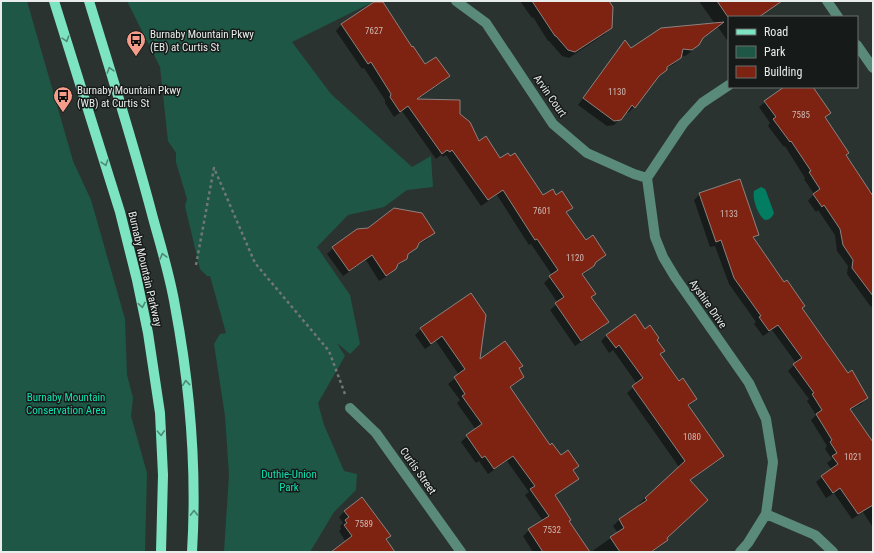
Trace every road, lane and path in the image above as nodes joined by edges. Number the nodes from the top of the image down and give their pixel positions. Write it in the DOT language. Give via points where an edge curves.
graph roads {
  1 [pos="54,1"];
  2 [pos="88,1"];
  3 [pos="456,1"];
  4 [pos="827,1"];
  5 [pos="833,16"];
  6 [pos="858,46"];
  7 [pos="873,68"];
  8 [pos="728,86"];
  9 [pos="648,178"];
  10 [pos="196,265"];
  11 [pos="350,408"];
  12 [pos="766,514"];
  13 [pos="161,552"];
  14 [pos="192,552"];
  15 [pos="461,552"];
  16 [pos="740,552"];
  17 [pos="833,552"];
  1 -- 13 [label="main road, Burnaby Mountain Parkway, one-way" via="120,212 148,333 160,413 163,475"];
  14 -- 2 [label="main road, Burnaby Mountain Parkway, one-way" via="192,444 175,304 137,160"];
  3 -- 9 [label="street, Arvin Court" via="486,23 553,124 587,153"];
  4 -- 5 [label="street"];
  6 -- 7 [label="street"];
  8 -- 9 [label="street" via="702,104 683,124"];
  9 -- 12 [label="street, Ayshire Drive" via="655,237 663,257 749,383 766,418 773,462"];
  10 -- 11 [label="path" via="214,168 255,264 329,351"];
  11 -- 15 [label="street, Curtis Street" via="376,433"];
  12 -- 16 [label="street, Ayshire Drive"];
  12 -- 17 [label="street" via="815,535"];
}
